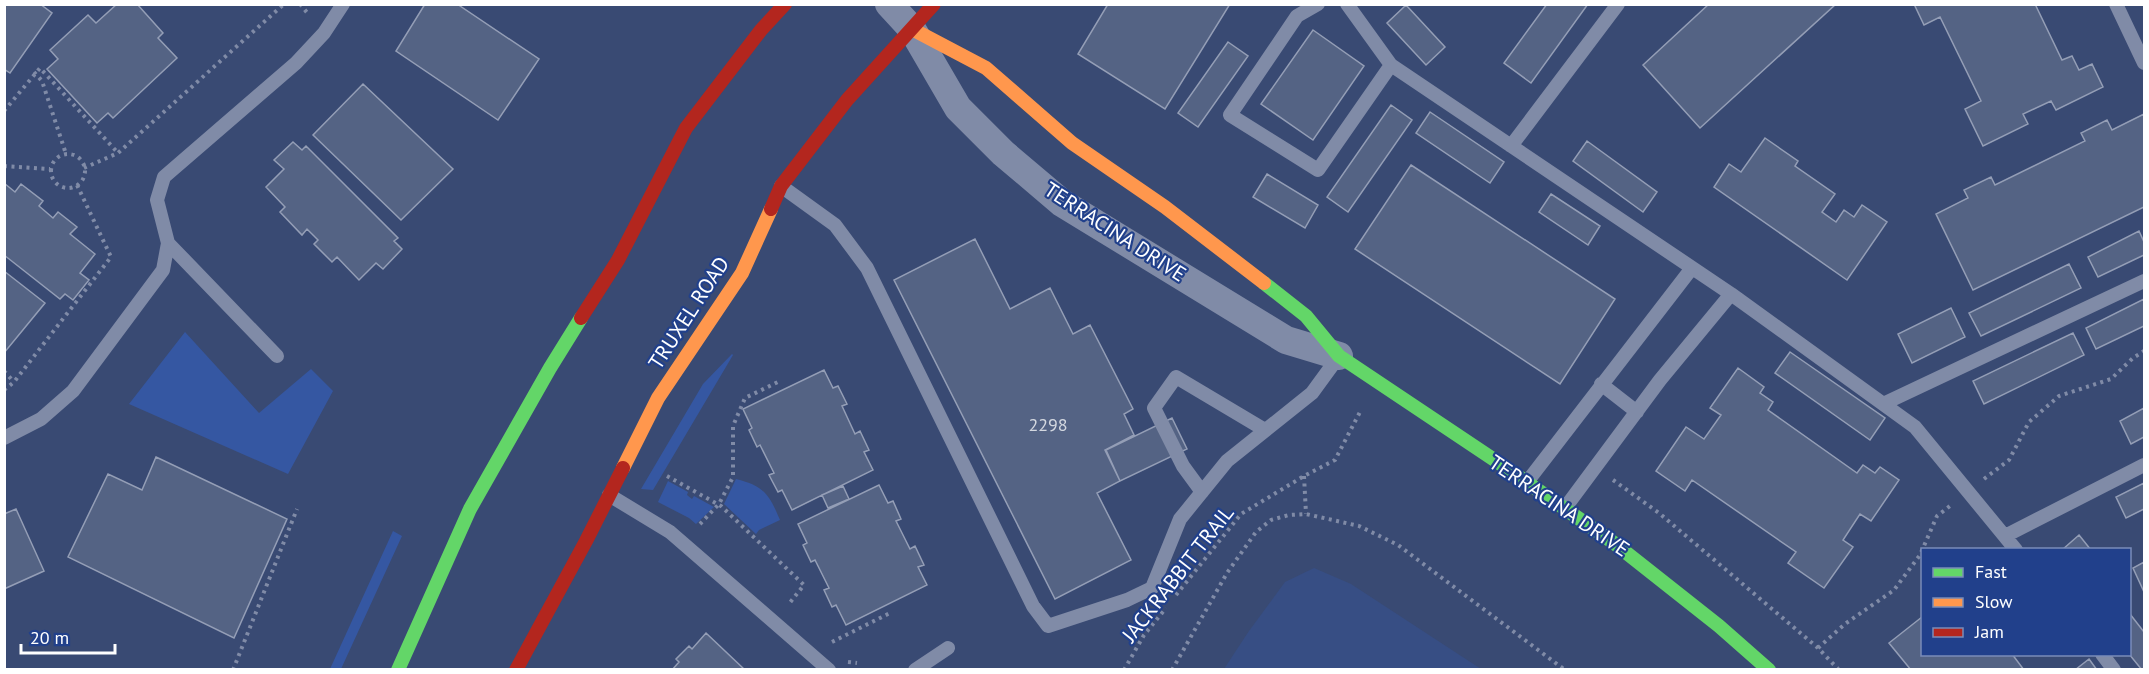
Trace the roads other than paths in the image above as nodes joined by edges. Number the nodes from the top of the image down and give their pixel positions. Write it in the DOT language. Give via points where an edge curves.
graph roads {
  1 [pos="343,4"];
  2 [pos="785,4"];
  3 [pos="890,4"];
  4 [pos="934,4"];
  5 [pos="1318,4"];
  6 [pos="1347,4"];
  7 [pos="1618,4"];
  8 [pos="2116,4"];
  9 [pos="912,29"];
  10 [pos="2145,63"];
  11 [pos="1391,65"];
  12 [pos="1511,146"];
  13 [pos="781,186"];
  14 [pos="168,243"];
  15 [pos="1692,268"];
  16 [pos="2145,281"];
  17 [pos="1731,294"];
  18 [pos="277,356"];
  19 [pos="1339,356"];
  20 [pos="1601,384"];
  21 [pos="1883,404"];
  22 [pos="1637,412"];
  23 [pos="1265,430"];
  24 [pos="4,438"];
  25 [pos="2145,465"];
  26 [pos="1526,482"];
  27 [pos="1202,492"];
  28 [pos="609,495"];
  29 [pos="1565,508"];
  30 [pos="2005,536"];
  31 [pos="2015,548"];
  32 [pos="948,648"];
  33 [pos="2104,656"];
  34 [pos="398,669"];
  35 [pos="516,669"];
  36 [pos="829,669"];
  37 [pos="915,669"];
  38 [pos="1769,669"];
  39 [pos="2114,669"];
  1 -- 14 [label="lane" via="324,33 296,63 164,177 157,200"];
  2 -- 34 [label="main road" via="686,128 618,260 550,368 470,509"];
  3 -- 9 [label="street, TERRACINA DRIVE"];
  4 -- 9 [label="main road, TRUXEL ROAD"];
  5 -- 11 [label="lane" via="1297,16 1230,115 1318,170"];
  6 -- 11 [label="lane"];
  7 -- 12 [label="lane"];
  8 -- 10 [label="lane"];
  9 -- 13 [label="main road, TRUXEL ROAD" via="847,100"];
  9 -- 19 [label="main road, TERRACINA DRIVE" via="986,68 1072,143 1164,207 1306,316"];
  9 -- 19 [label="street, TERRACINA DRIVE" via="958,108 1062,203 1286,340"];
  11 -- 12 [label="lane"];
  12 -- 15 [label="lane"];
  13 -- 27 [label="lane" via="835,225 867,268 1033,606 1048,626 1152,588 1180,519"];
  13 -- 28 [label="main road, TRUXEL ROAD" via="742,273 658,398"];
  14 -- 18 [label="lane"];
  14 -- 24 [label="lane" via="163,270 73,391 40,419"];
  15 -- 17 [label="lane"];
  15 -- 20 [label="lane"];
  16 -- 21 [label="lane"];
  17 -- 21 [label="lane"];
  17 -- 22 [label="lane"];
  19 -- 23 [label="lane" via="1312,393"];
  19 -- 26 [label="main road, TERRACINA DRIVE"];
  20 -- 22 [label="lane"];
  20 -- 26 [label="lane"];
  21 -- 30 [label="lane" via="1915,427"];
  22 -- 29 [label="lane"];
  23 -- 27 [label="lane" via="1227,461"];
  23 -- 27 [label="lane" via="1176,377 1154,408 1183,466"];
  25 -- 30 [label="lane"];
  26 -- 29 [label="main road, TERRACINA DRIVE"];
  28 -- 35 [label="main road, TRUXEL ROAD"];
  28 -- 36 [label="lane" via="670,532"];
  29 -- 38 [label="main road, TERRACINA DRIVE" via="1683,594"];
  30 -- 31 [label="lane"];
  32 -- 37 [label="lane"];
  33 -- 39 [label="lane"];
}
